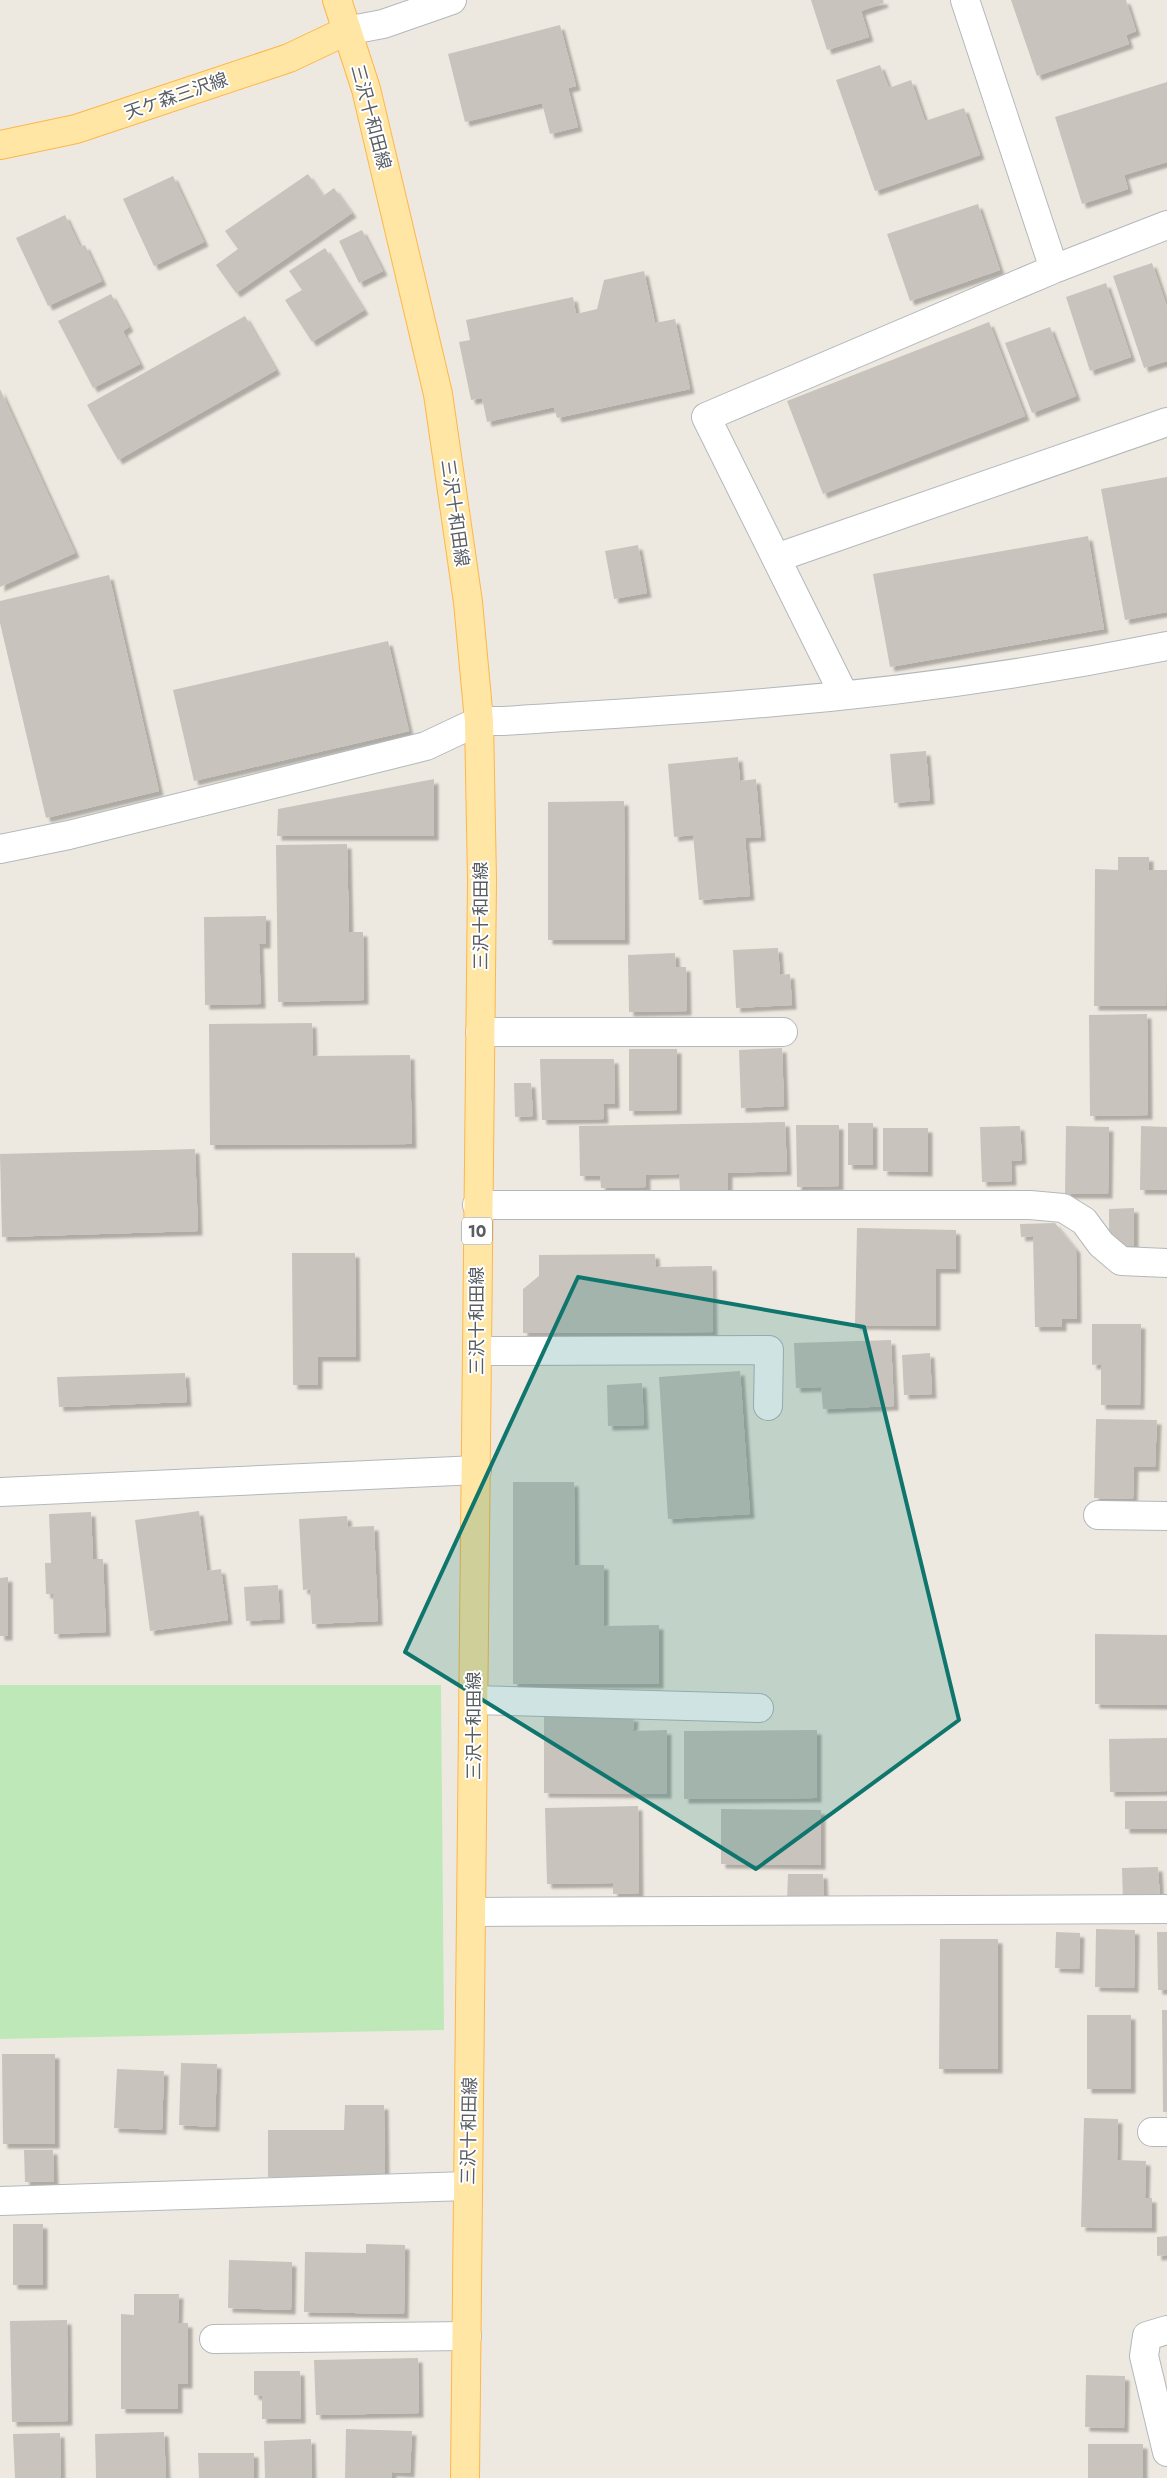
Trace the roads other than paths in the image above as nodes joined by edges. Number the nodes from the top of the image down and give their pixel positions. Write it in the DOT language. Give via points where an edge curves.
graph roads {
  1 [pos="337,0"];
  2 [pos="452,0"];
  3 [pos="965,0"];
  4 [pos="346,31"];
  5 [pos="0,145"];
  6 [pos="1167,225"];
  7 [pos="1054,269"];
  8 [pos="1167,422"];
  9 [pos="776,558"];
  10 [pos="1167,646"];
  11 [pos="844,695"];
  12 [pos="479,721"];
  13 [pos="0,849"];
  14 [pos="480,1032"];
  15 [pos="783,1032"];
  16 [pos="477,1205"];
  17 [pos="1167,1263"];
  18 [pos="477,1351"];
  19 [pos="768,1406"];
  20 [pos="477,1470"];
  21 [pos="0,1492"];
  22 [pos="1098,1515"];
  23 [pos="1167,1516"];
  24 [pos="475,1700"];
  25 [pos="759,1708"];
  26 [pos="1167,1909"];
  27 [pos="473,1912"];
  28 [pos="468,2186"];
  29 [pos="0,2201"];
  30 [pos="1167,2330"];
  31 [pos="467,2336"];
  32 [pos="214,2338"];
  33 [pos="1167,2452"];
  34 [pos="465,2478"];
  1 -- 4 [label="main road, 三沢十和田線 / 10"];
  2 -- 4 [label="street" via="383,24"];
  3 -- 7 [label="street"];
  4 -- 5 [label="main road, 天ケ森三沢線" via="289,58 76,129"];
  4 -- 12 [label="main road, 三沢十和田線 / 10" via="366,89 438,394 468,602"];
  6 -- 7 [label="street"];
  7 -- 9 [label="street" via="706,417"];
  8 -- 9 [label="street"];
  9 -- 11 [label="street"];
  10 -- 11 [label="street" via="996,676"];
  11 -- 12 [label="street" via="745,705"];
  12 -- 13 [label="street" via="426,746 69,835"];
  12 -- 14 [label="main road, 三沢十和田線 / 10"];
  14 -- 15 [label="street"];
  14 -- 16 [label="main road, 三沢十和田線 / 10"];
  16 -- 17 [label="street" via="1030,1204 1063,1208 1084,1221 1101,1244 1121,1261"];
  16 -- 18 [label="main road, 三沢十和田線 / 10"];
  18 -- 19 [label="street" via="769,1350"];
  18 -- 20 [label="main road, 三沢十和田線 / 10"];
  20 -- 21 [label="street"];
  20 -- 24 [label="main road, 三沢十和田線 / 10"];
  22 -- 23 [label="street"];
  24 -- 25 [label="street"];
  24 -- 27 [label="main road, 三沢十和田線 / 10"];
  26 -- 27 [label="street"];
  27 -- 28 [label="main road, 三沢十和田線 / 10"];
  28 -- 29 [label="street"];
  28 -- 31 [label="main road, 三沢十和田線 / 10"];
  30 -- 33 [label="street" via="1147,2336 1144,2356"];
  31 -- 32 [label="street"];
  31 -- 34 [label="main road, 三沢十和田線 / 10"];
}
